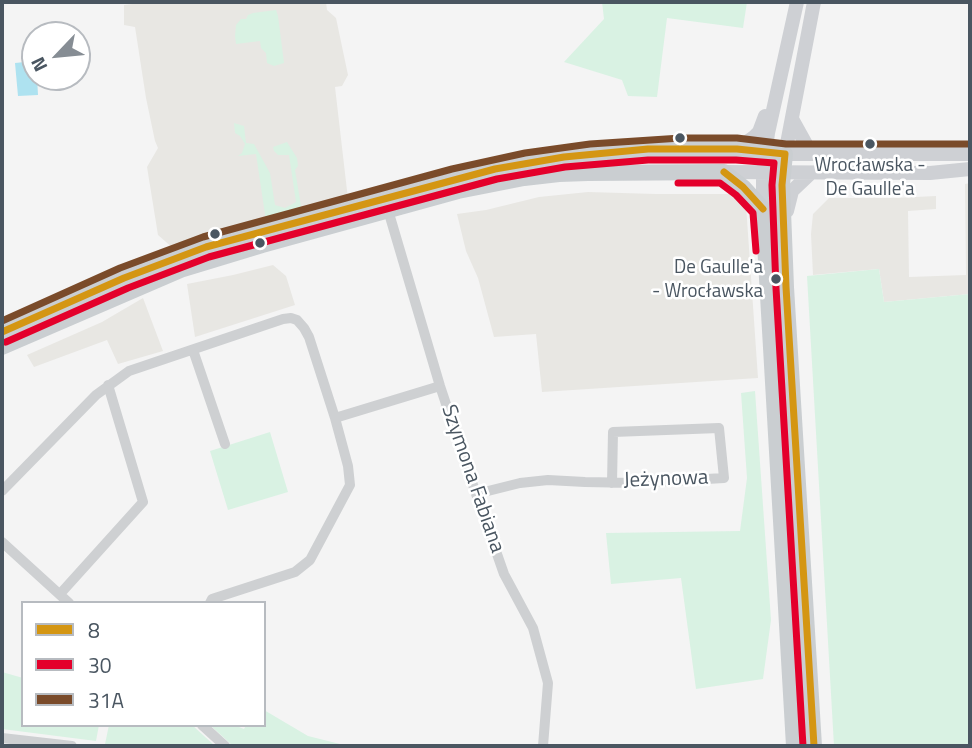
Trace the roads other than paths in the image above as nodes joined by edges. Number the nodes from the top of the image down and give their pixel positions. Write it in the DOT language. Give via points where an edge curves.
graph roads {
  1 [pos="797,2"];
  2 [pos="814,2"];
  3 [pos="775,96"];
  4 [pos="792,119"];
  5 [pos="737,149"];
  6 [pos="765,152"];
  7 [pos="785,154"];
  8 [pos="817,154"];
  9 [pos="970,154"];
  10 [pos="970,169"];
  11 [pos="724,173"];
  12 [pos="763,173"];
  13 [pos="783,173"];
  14 [pos="811,173"];
  15 [pos="763,209"];
  16 [pos="388,210"];
  17 [pos="784,226"];
  18 [pos="2,332"];
  19 [pos="2,347"];
  20 [pos="193,350"];
  21 [pos="793,382"];
  22 [pos="774,383"];
  23 [pos="108,385"];
  24 [pos="440,386"];
  25 [pos="335,418"];
  26 [pos="225,444"];
  27 [pos="612,483"];
  28 [pos="2,491"];
  29 [pos="476,494"];
  30 [pos="2,542"];
  31 [pos="60,594"];
  32 [pos="67,601"];
  33 [pos="211,601"];
  34 [pos="204,727"];
  35 [pos="2,738"];
  36 [pos="72,746"];
  37 [pos="225,746"];
  38 [pos="544,746"];
  39 [pos="794,746"];
  40 [pos="814,746"];
  1 -- 3 [label="main road"];
  2 -- 4 [label="main road"];
  3 -- 5 [label="main road" via="759,132"];
  3 -- 6 [label="main road"];
  4 -- 7 [label="main road"];
  4 -- 8 [label="main road"];
  5 -- 6 [label="main road"];
  5 -- 18 [label="main road" via="648,149 495,169 206,247"];
  6 -- 7 [label="main road"];
  6 -- 12 [label="main road"];
  7 -- 8 [label="main road"];
  7 -- 13 [label="main road"];
  8 -- 9 [label="main road"];
  10 -- 14 [label="main road"];
  11 -- 12 [label="main road"];
  11 -- 15 [label="main road"];
  11 -- 16 [label="main road" via="524,178"];
  12 -- 13 [label="main road"];
  12 -- 15 [label="main road"];
  13 -- 14 [label="main road"];
  13 -- 17 [label="main road"];
  14 -- 17 [label="main road" via="790,195"];
  15 -- 22 [label="main road"];
  16 -- 19 [label="main road" via="183,269"];
  16 -- 24 [label="street, Szymona Fabiana"];
  17 -- 21 [label="main road"];
  20 -- 23 [label="street" via="130,371"];
  20 -- 25 [label="street" via="283,319 297,320 309,337"];
  20 -- 26 [label="street"];
  21 -- 22 [label="main road"];
  21 -- 40 [label="main road"];
  22 -- 39 [label="main road"];
  23 -- 28 [label="street"];
  23 -- 31 [label="street" via="143,502"];
  24 -- 25 [label="street"];
  24 -- 29 [label="street, Szymona Fabiana"];
  25 -- 33 [label="street" via="350,485 310,560 295,572"];
  27 -- 27 [label="street, Jeżynowa" via="724,478 719,428 613,432"];
  27 -- 29 [label="street, Jeżynowa" via="548,480"];
  29 -- 38 [label="street, Szymona Fabiana" via="504,573 533,628 548,683"];
  30 -- 31 [label="street"];
  31 -- 32 [label="street"];
  34 -- 37 [label="street"];
  35 -- 36 [label="street"];
}
